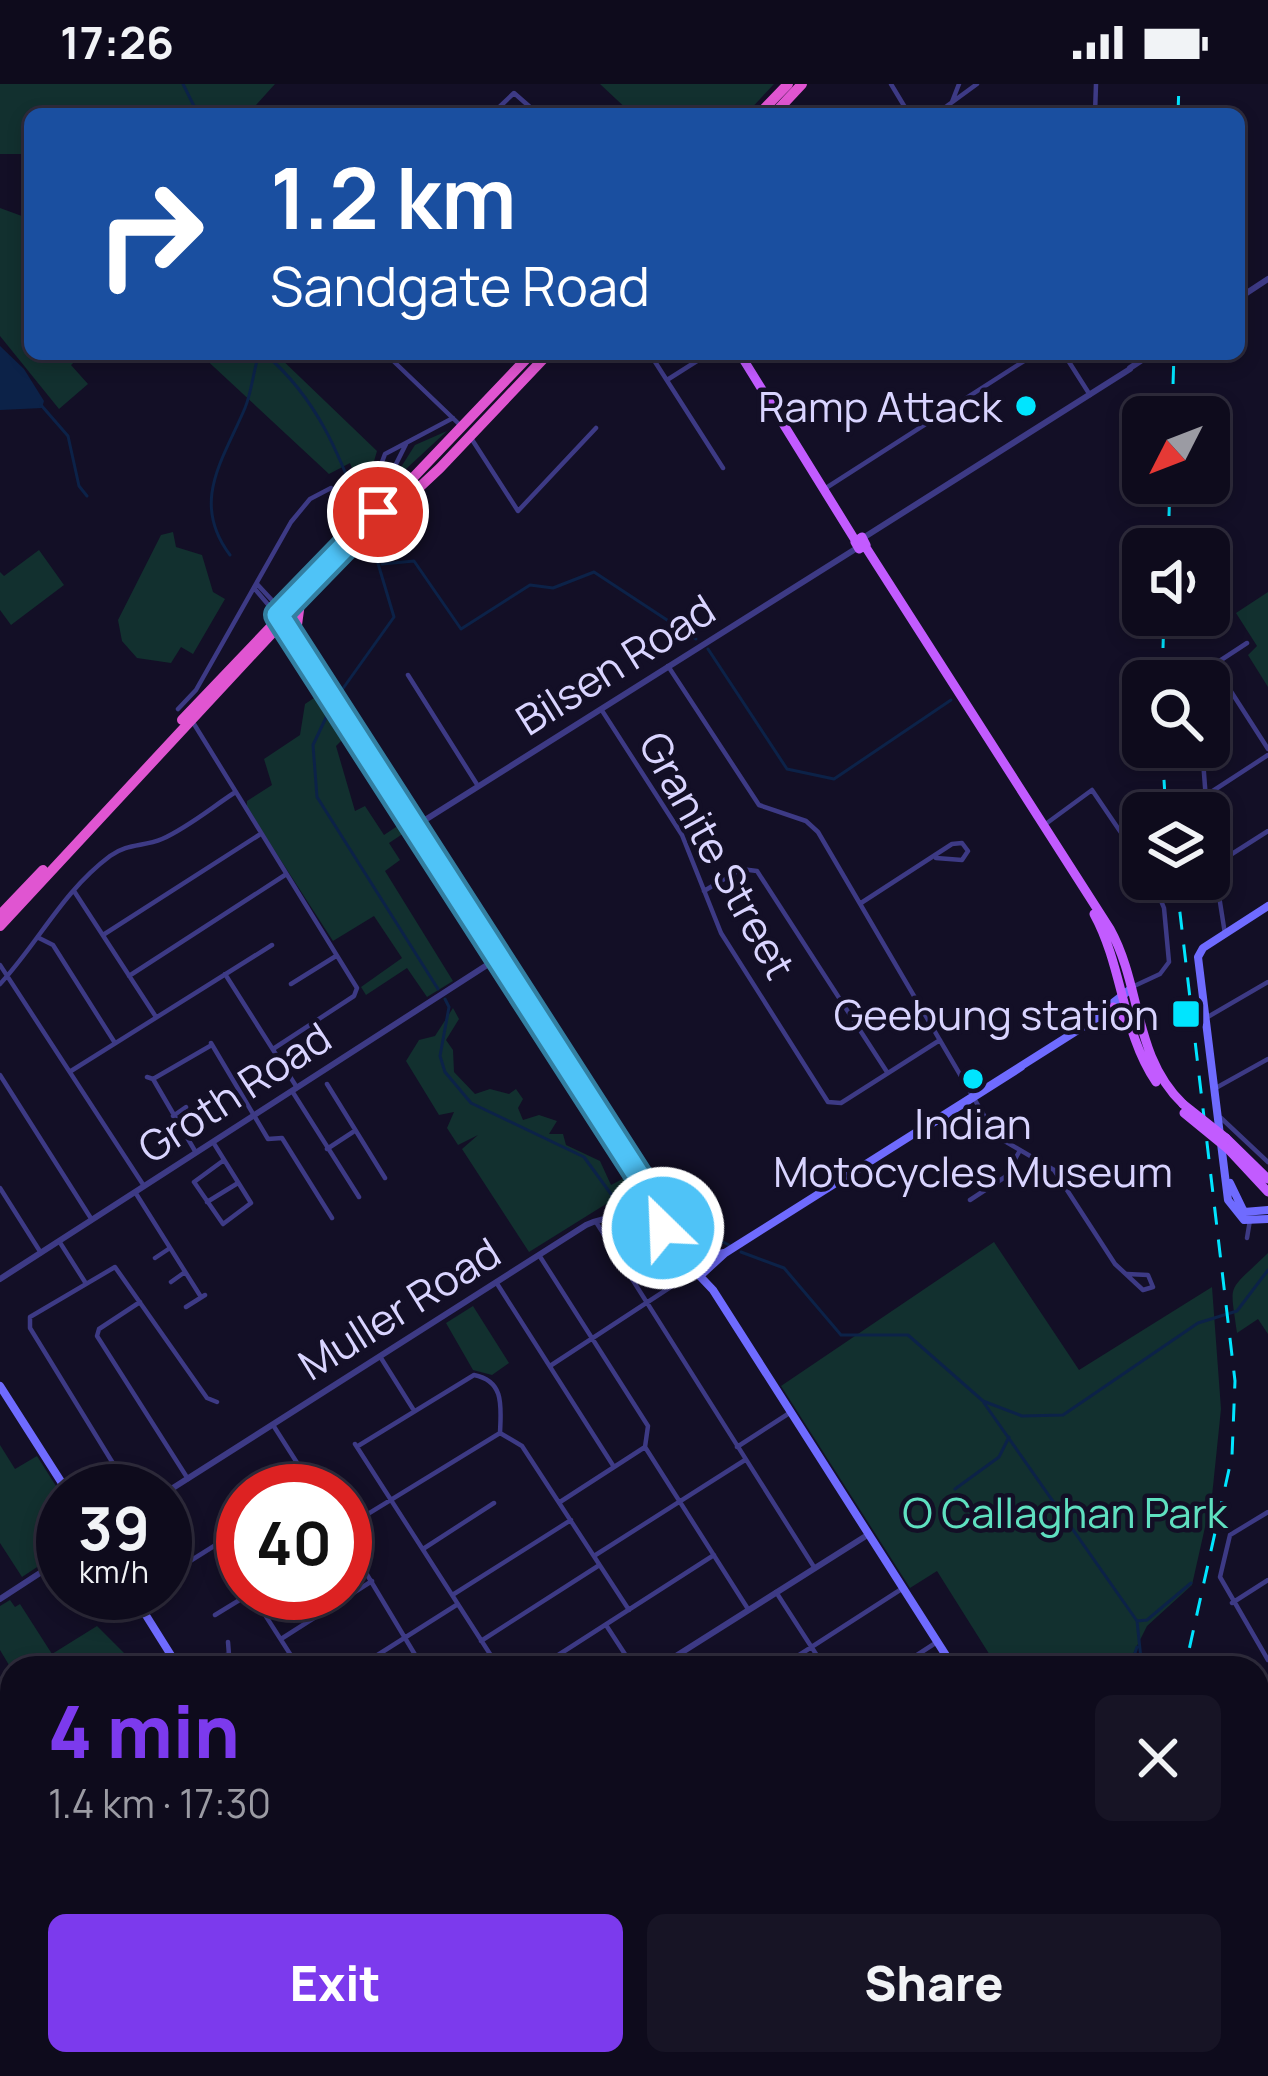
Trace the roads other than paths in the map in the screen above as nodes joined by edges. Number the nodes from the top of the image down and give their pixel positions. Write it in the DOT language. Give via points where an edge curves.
graph roads {
  1 [pos="788,84"];
  2 [pos="802,84"];
  3 [pos="959,84"];
  4 [pos="976,84"];
  5 [pos="952,103"];
  6 [pos="498,108"];
  7 [pos="531,108"];
  8 [pos="765,108"];
  9 [pos="780,108"];
  10 [pos="945,108"];
  11 [pos="392,360"];
  12 [pos="525,360"];
  13 [pos="541,360"];
  14 [pos="654,360"];
  15 [pos="699,360"];
  16 [pos="744,360"];
  17 [pos="1027,360"];
  18 [pos="1068,360"];
  19 [pos="1142,360"];
  20 [pos="667,380"];
  21 [pos="1090,395"];
  22 [pos="462,427"];
  23 [pos="596,428"];
  24 [pos="406,444"];
  25 [pos="723,468"];
  26 [pos="331,488"];
  27 [pos="826,488"];
  28 [pos="359,536"];
  29 [pos="862,542"];
  30 [pos="254,585"];
  31 [pos="300,603"];
  32 [pos="282,616"];
  33 [pos="296,632"];
  34 [pos="1247,643"];
  35 [pos="302,647"];
  36 [pos="1222,660"];
  37 [pos="668,666"];
  38 [pos="408,675"];
  39 [pos="1230,691"];
  40 [pos="178,709"];
  41 [pos="601,709"];
  42 [pos="193,718"];
  43 [pos="182,729"];
  44 [pos="196,734"];
  45 [pos="1268,752"];
  46 [pos="478,786"];
  47 [pos="1211,792"];
  48 [pos="234,793"];
  49 [pos="417,825"];
  50 [pos="1042,826"];
  51 [pos="1268,831"];
  52 [pos="1122,832"];
  53 [pos="259,835"];
  54 [pos="1230,855"];
  55 [pos="936,858"];
  56 [pos="286,875"];
  57 [pos="73,891"];
  58 [pos="704,891"];
  59 [pos="1161,900"];
  60 [pos="1219,900"];
  61 [pos="859,904"];
  62 [pos="1268,906"];
  63 [pos="0,915"];
  64 [pos="0,926"];
  65 [pos="1225,934"];
  66 [pos="103,935"];
  67 [pos="38,938"];
  68 [pos="272,945"];
  69 [pos="336,956"];
  70 [pos="501,956"];
  71 [pos="0,965"];
  72 [pos="225,974"];
  73 [pos="8,975"];
  74 [pos="129,976"];
  75 [pos="1268,982"];
  76 [pos="0,984"];
  77 [pos="292,984"];
  78 [pos="1128,994"];
  79 [pos="1113,1007"];
  80 [pos="1099,1015"];
  81 [pos="156,1017"];
  82 [pos="1206,1018"];
  83 [pos="1131,1024"];
  84 [pos="940,1040"];
  85 [pos="116,1042"];
  86 [pos="273,1049"];
  87 [pos="1268,1060"];
  88 [pos="71,1071"];
  89 [pos="888,1073"];
  90 [pos="0,1075"];
  91 [pos="327,1084"];
  92 [pos="294,1089"];
  93 [pos="1214,1089"];
  94 [pos="972,1098"];
  95 [pos="186,1107"];
  96 [pos="1183,1109"];
  97 [pos="172,1116"];
  98 [pos="253,1116"];
  99 [pos="1219,1118"];
  100 [pos="355,1131"];
  101 [pos="1230,1140"];
  102 [pos="213,1142"];
  103 [pos="327,1149"];
  104 [pos="1019,1152"];
  105 [pos="196,1153"];
  106 [pos="224,1160"];
  107 [pos="1268,1162"];
  108 [pos="385,1178"];
  109 [pos="1268,1179"];
  110 [pos="238,1183"];
  111 [pos="144,1186"];
  112 [pos="0,1189"];
  113 [pos="135,1192"];
  114 [pos="1268,1192"];
  115 [pos="359,1197"];
  116 [pos="970,1201"];
  117 [pos="207,1202"];
  118 [pos="1268,1215"];
  119 [pos="332,1218"];
  120 [pos="1250,1218"];
  121 [pos="92,1220"];
  122 [pos="595,1221"];
  123 [pos="671,1226"];
  124 [pos="1247,1238"];
  125 [pos="58,1241"];
  126 [pos="170,1248"];
  127 [pos="41,1252"];
  128 [pos="539,1255"];
  129 [pos="155,1258"];
  130 [pos="703,1266"];
  131 [pos="185,1272"];
  132 [pos="1127,1274"];
  133 [pos="0,1279"];
  134 [pos="85,1282"];
  135 [pos="171,1282"];
  136 [pos="496,1282"];
  137 [pos="140,1303"];
  138 [pos="646,1304"];
  139 [pos="186,1307"];
  140 [pos="592,1338"];
  141 [pos="180,1356"];
  142 [pos="380,1356"];
  143 [pos="171,1362"];
  144 [pos="550,1366"];
  145 [pos="0,1386"];
  146 [pos="207,1398"];
  147 [pos="217,1402"];
  148 [pos="199,1406"];
  149 [pos="413,1409"];
  150 [pos="791,1412"];
  151 [pos="273,1424"];
  152 [pos="500,1433"];
  153 [pos="645,1447"];
  154 [pos="737,1447"];
  155 [pos="745,1460"];
  156 [pos="50,1464"];
  157 [pos="114,1464"];
  158 [pos="178,1464"];
  159 [pos="298,1464"];
  160 [pos="614,1467"];
  161 [pos="192,1476"];
  162 [pos="389,1499"];
  163 [pos="680,1502"];
  164 [pos="494,1503"];
  165 [pos="559,1503"];
  166 [pos="372,1510"];
  167 [pos="1268,1512"];
  168 [pos="571,1520"];
  169 [pos="866,1530"];
  170 [pos="857,1542"];
  171 [pos="422,1550"];
  172 [pos="594,1556"];
  173 [pos="714,1556"];
  174 [pos="599,1565"];
  175 [pos="814,1568"];
  176 [pos="36,1574"];
  177 [pos="1268,1580"];
  178 [pos="372,1581"];
  179 [pos="903,1588"];
  180 [pos="776,1592"];
  181 [pos="2,1594"];
  182 [pos="452,1595"];
  183 [pos="1232,1603"];
  184 [pos="458,1604"];
  185 [pos="749,1609"];
  186 [pos="628,1610"];
  187 [pos="149,1620"];
  188 [pos="269,1620"];
  189 [pos="311,1620"];
  190 [pos="606,1624"];
  191 [pos="404,1638"];
  192 [pos="281,1639"];
  193 [pos="481,1641"];
  194 [pos="228,1642"];
  195 [pos="938,1642"];
  196 [pos="811,1647"];
  197 [pos="229,1655"];
  198 [pos="171,1656"];
  199 [pos="292,1656"];
  200 [pos="376,1656"];
  201 [pos="415,1656"];
  202 [pos="491,1656"];
  203 [pos="557,1656"];
  204 [pos="626,1656"];
  205 [pos="676,1656"];
  206 [pos="797,1656"];
  207 [pos="817,1656"];
  208 [pos="916,1656"];
  209 [pos="947,1656"];
  210 [pos="1265,1656"];
  1 -- 8 [label="highway"];
  2 -- 9 [label="highway"];
  3 -- 5 [label="street"];
  4 -- 5 [label="street"];
  5 -- 10 [label="street"];
  6 -- 7 [label="street" via="514,93"];
  11 -- 22 [label="street"];
  12 -- 22 [label="highway"];
  13 -- 22 [label="highway"];
  14 -- 20 [label="street"];
  15 -- 20 [label="street"];
  16 -- 27 [label="main road"];
  17 -- 27 [label="street"];
  18 -- 21 [label="street"];
  19 -- 21 [label="street, Bilsen Road"];
  20 -- 25 [label="street"];
  21 -- 29 [label="street, Bilsen Road"];
  22 -- 23 [label="street" via="518,511"];
  22 -- 24 [label="street"];
  22 -- 28 [label="highway"];
  24 -- 24 [label="street" via="392,472 379,470 381,457"];
  26 -- 30 [label="street" via="297,514"];
  27 -- 29 [label="main road"];
  28 -- 31 [label="highway"];
  28 -- 32 [label="highway"];
  29 -- 37 [label="street, Bilsen Road"];
  29 -- 50 [label="main road"];
  30 -- 32 [label="street"];
  30 -- 40 [label="street"];
  31 -- 32 [label="highway"];
  31 -- 33 [label="highway"];
  32 -- 33 [label="main road"];
  32 -- 35 [label="main road"];
  32 -- 42 [label="highway"];
  32 -- 63 [label="highway"];
  33 -- 35 [label="main road"];
  34 -- 36 [label="street"];
  35 -- 49 [label="main road"];
  37 -- 41 [label="street, Bilsen Road"];
  37 -- 61 [label="street" via="757,803 816,829"];
  38 -- 46 [label="street"];
  39 -- 45 [label="street"];
  41 -- 46 [label="street, Bilsen Road"];
  41 -- 58 [label="street, Granite Street" via="682,835"];
  42 -- 43 [label="highway"];
  42 -- 44 [label="street"];
  43 -- 44 [label="street"];
  43 -- 64 [label="highway"];
  44 -- 48 [label="street"];
  45 -- 47 [label="street"];
  46 -- 49 [label="street, Bilsen Road"];
  48 -- 53 [label="street"];
  48 -- 57 [label="street" via="167,837 122,848"];
  49 -- 70 [label="main road"];
  50 -- 52 [label="street" via="1090,789"];
  50 -- 78 [label="main road" via="1118,943"];
  51 -- 54 [label="street"];
  53 -- 56 [label="street"];
  53 -- 66 [label="street"];
  55 -- 55 [label="street" via="957,843 968,850 962,860"];
  55 -- 61 [label="street"];
  56 -- 69 [label="street"];
  56 -- 74 [label="street"];
  57 -- 66 [label="street"];
  57 -- 67 [label="street"];
  58 -- 89 [label="street" via="741,869 758,871"];
  58 -- 89 [label="street, Granite Street" via="725,940 828,1102 841,1103"];
  59 -- 78 [label="street" via="1168,966"];
  60 -- 65 [label="street"];
  61 -- 84 [label="street"];
  62 -- 65 [label="main road"];
  65 -- 82 [label="main road" via="1199,952"];
  66 -- 74 [label="street"];
  67 -- 73 [label="street"];
  67 -- 85 [label="street" via="53,945"];
  68 -- 72 [label="street"];
  69 -- 77 [label="street"];
  69 -- 86 [label="street" via="357,991"];
  70 -- 92 [label="street, Groth Road"];
  70 -- 123 [label="main road"];
  71 -- 73 [label="street"];
  72 -- 81 [label="street"];
  72 -- 86 [label="street"];
  73 -- 76 [label="street"];
  73 -- 88 [label="street"];
  74 -- 81 [label="street"];
  75 -- 82 [label="street"];
  78 -- 79 [label="main road"];
  78 -- 80 [label="main road"];
  78 -- 83 [label="main road"];
  78 -- 96 [label="main road" via="1153,1066"];
  79 -- 80 [label="main road"];
  79 -- 83 [label="main road"];
  80 -- 94 [label="main road"];
  81 -- 85 [label="street"];
  82 -- 93 [label="main road"];
  83 -- 96 [label="main road" via="1148,1070"];
  84 -- 89 [label="street, Granite Street"];
  84 -- 94 [label="street"];
  85 -- 88 [label="street"];
  86 -- 92 [label="street"];
  87 -- 93 [label="street"];
  88 -- 111 [label="street"];
  90 -- 121 [label="street"];
  91 -- 100 [label="street"];
  92 -- 98 [label="street, Groth Road"];
  92 -- 103 [label="street"];
  93 -- 99 [label="main road"];
  94 -- 104 [label="street" via="999,1139"];
  94 -- 130 [label="main road"];
  95 -- 97 [label="street"];
  96 -- 101 [label="main road, bridge"];
  97 -- 98 [label="street" via="150,1078 211,1045"];
  97 -- 105 [label="street"];
  98 -- 102 [label="street, Groth Road"];
  98 -- 119 [label="street" via="268,1139 282,1138"];
  99 -- 101 [label="street" via="1227,1119"];
  99 -- 120 [label="main road" via="1229,1204"];
  100 -- 103 [label="street"];
  100 -- 108 [label="street"];
  101 -- 107 [label="street"];
  101 -- 109 [label="main road"];
  101 -- 114 [label="main road"];
  102 -- 105 [label="street, Groth Road"];
  102 -- 106 [label="street"];
  103 -- 115 [label="street"];
  104 -- 116 [label="street" via="1004,1177"];
  104 -- 132 [label="street" via="1058,1174"];
  105 -- 111 [label="street, Groth Road"];
  106 -- 110 [label="street"];
  106 -- 117 [label="street" via="195,1180"];
  110 -- 117 [label="street"];
  110 -- 117 [label="street" via="250,1205 226,1222"];
  111 -- 113 [label="street, Groth Road"];
  112 -- 127 [label="street"];
  113 -- 121 [label="street, Groth Road"];
  113 -- 126 [label="street"];
  118 -- 120 [label="main road"];
  120 -- 124 [label="street"];
  121 -- 125 [label="street, Groth Road"];
  122 -- 123 [label="street" via="626,1218 659,1234"];
  122 -- 128 [label="street, Muller Road"];
  122 -- 138 [label="street"];
  123 -- 130 [label="main road"];
  125 -- 127 [label="street, Groth Road"];
  125 -- 134 [label="street"];
  126 -- 129 [label="street"];
  126 -- 131 [label="street"];
  127 -- 133 [label="street, Groth Road"];
  128 -- 136 [label="street, Muller Road"];
  128 -- 140 [label="street"];
  130 -- 138 [label="street"];
  130 -- 150 [label="main road"];
  131 -- 135 [label="street"];
  131 -- 139 [label="street" via="203,1296"];
  134 -- 137 [label="street" via="115,1267"];
  134 -- 157 [label="street" via="29,1319"];
  136 -- 142 [label="street, Muller Road"];
  136 -- 144 [label="street"];
  137 -- 141 [label="street"];
  137 -- 158 [label="street" via="97,1336"];
  138 -- 140 [label="street"];
  138 -- 154 [label="street"];
  140 -- 144 [label="street"];
  140 -- 153 [label="street" via="649,1428"];
  141 -- 143 [label="street"];
  141 -- 146 [label="street"];
  142 -- 149 [label="street"];
  142 -- 151 [label="street, Muller Road"];
  144 -- 160 [label="street"];
  145 -- 156 [label="main road"];
  146 -- 147 [label="street"];
  146 -- 148 [label="street"];
  149 -- 152 [label="street" via="463,1378 482,1376 500,1394"];
  149 -- 162 [label="street" via="357,1445"];
  150 -- 154 [label="street"];
  150 -- 169 [label="main road"];
  151 -- 159 [label="street"];
  151 -- 161 [label="street, Muller Road"];
  152 -- 162 [label="street"];
  152 -- 165 [label="street" via="519,1443"];
  153 -- 160 [label="street"];
  153 -- 163 [label="street"];
  154 -- 155 [label="street"];
  155 -- 163 [label="street"];
  155 -- 175 [label="street"];
  160 -- 165 [label="street"];
  162 -- 166 [label="street"];
  162 -- 171 [label="street"];
  163 -- 172 [label="street"];
  163 -- 173 [label="street"];
  164 -- 171 [label="street"];
  165 -- 168 [label="street"];
  167 -- 183 [label="street" via="1230,1535 1220,1580"];
  168 -- 172 [label="street"];
  168 -- 182 [label="street"];
  169 -- 170 [label="main road"];
  169 -- 179 [label="main road"];
  170 -- 175 [label="street"];
  171 -- 182 [label="street"];
  172 -- 174 [label="street"];
  173 -- 185 [label="street"];
  173 -- 186 [label="street"];
  174 -- 186 [label="street"];
  174 -- 193 [label="street"];
  175 -- 180 [label="street"];
  176 -- 181 [label="street"];
  177 -- 183 [label="street"];
  178 -- 191 [label="street"];
  179 -- 195 [label="main road"];
  179 -- 196 [label="street"];
  180 -- 185 [label="street"];
  180 -- 196 [label="street"];
  182 -- 184 [label="street"];
  183 -- 210 [label="street"];
  184 -- 191 [label="street"];
  184 -- 193 [label="street"];
  185 -- 205 [label="street"];
  186 -- 190 [label="street"];
  187 -- 198 [label="main road"];
  188 -- 192 [label="street"];
  189 -- 192 [label="street"];
  190 -- 203 [label="street"];
  190 -- 204 [label="street"];
  191 -- 200 [label="street"];
  191 -- 201 [label="street"];
  192 -- 199 [label="street"];
  193 -- 202 [label="street"];
  194 -- 197 [label="street"];
  195 -- 208 [label="street"];
  195 -- 209 [label="main road"];
  196 -- 206 [label="street"];
  196 -- 207 [label="street"];
}
